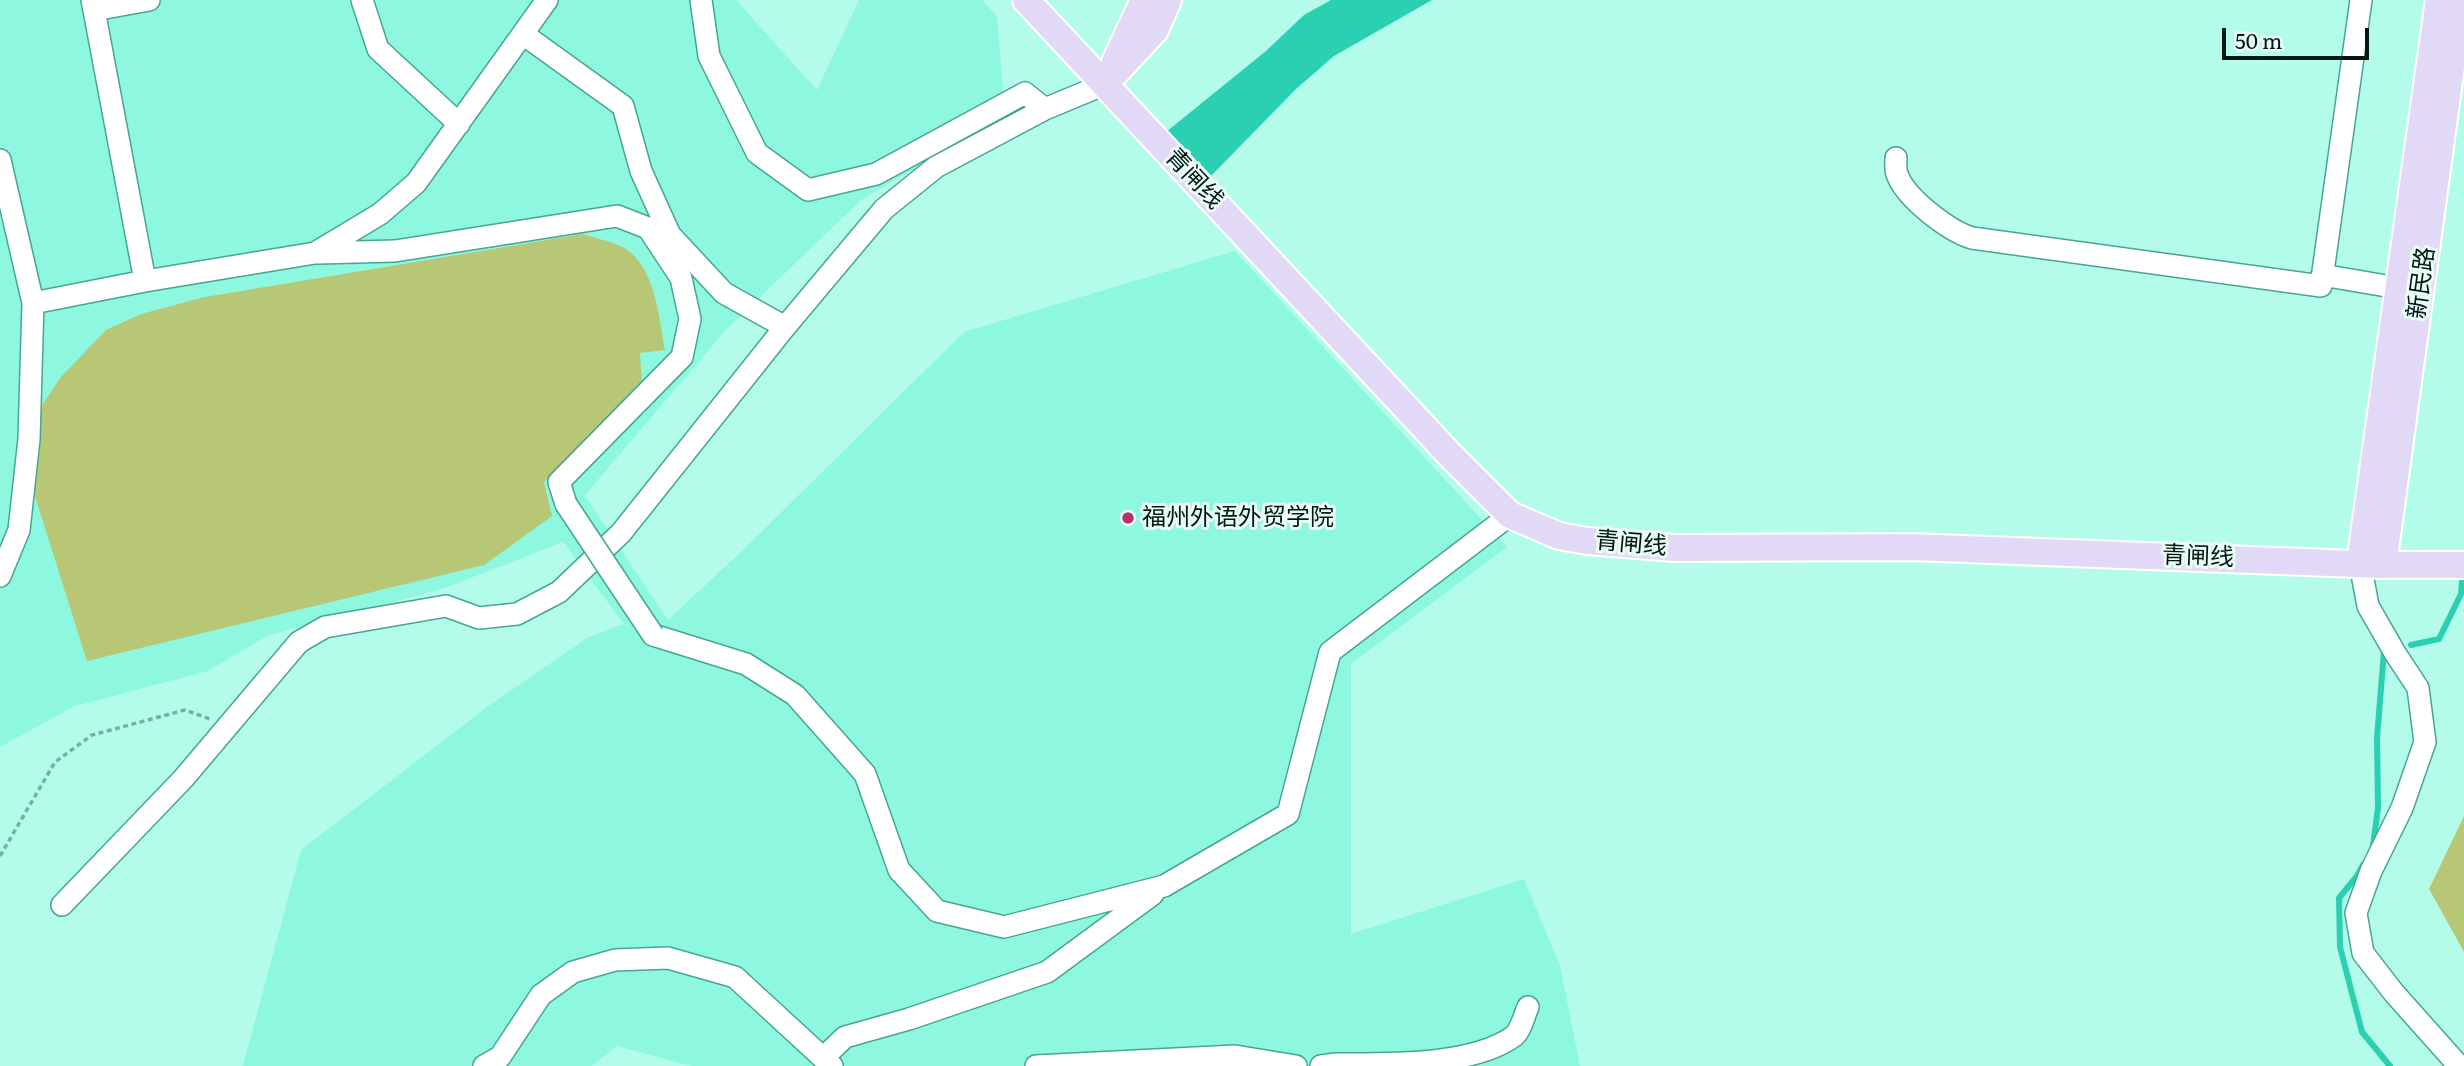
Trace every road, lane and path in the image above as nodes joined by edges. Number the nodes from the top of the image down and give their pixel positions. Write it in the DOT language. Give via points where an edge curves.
graph roads {
  1 [pos="149,0"];
  2 [pos="362,0"];
  3 [pos="547,0"];
  4 [pos="701,0"];
  5 [pos="1026,0"];
  6 [pos="1144,0"];
  7 [pos="1168,0"];
  8 [pos="2361,0"];
  9 [pos="2439,0"];
  10 [pos="2460,0"];
  11 [pos="93,5"];
  12 [pos="523,34"];
  13 [pos="1105,84"];
  14 [pos="1045,109"];
  15 [pos="459,124"];
  16 [pos="1896,158"];
  17 [pos="0,160"];
  18 [pos="315,253"];
  19 [pos="2322,275"];
  20 [pos="145,281"];
  21 [pos="2398,288"];
  22 [pos="33,303"];
  23 [pos="785,327"];
  24 [pos="1510,515"];
  25 [pos="2372,564"];
  26 [pos="2464,565"];
  27 [pos="0,576"];
  28 [pos="229,725"];
  29 [pos="0,856"];
  30 [pos="1164,886"];
  31 [pos="62,905"];
  32 [pos="1528,1007"];
  33 [pos="828,1062"];
  34 [pos="484,1066"];
  35 [pos="1036,1066"];
  36 [pos="1296,1066"];
  37 [pos="1321,1066"];
  38 [pos="1448,1066"];
  39 [pos="2459,1066"];
  1 -- 11 [label="street"];
  2 -- 15 [label="street" via="378,50"];
  3 -- 12 [label="street"];
  4 -- 14 [label="street" via="709,56 757,153 808,190 876,174 1025,93"];
  5 -- 13 [label="main road, 青闸线"];
  6 -- 13 [label="main road"];
  7 -- 13 [label="main road" via="1155,30"];
  8 -- 19 [label="street"];
  9 -- 21 [label="main road, 新民路"];
  10 -- 25 [label="main road, 新民路"];
  11 -- 20 [label="street"];
  12 -- 15 [label="street"];
  12 -- 23 [label="street" via="623,106 641,171 670,235 724,293"];
  13 -- 14 [label="street"];
  13 -- 24 [label="main road, 青闸线"];
  14 -- 23 [label="street" via="936,167 884,209"];
  15 -- 18 [label="street" via="416,183 380,215"];
  16 -- 19 [label="street" via="1896,174 1907,192 1959,234 1972,238 2321,286"];
  17 -- 22 [label="street"];
  18 -- 20 [label="street"];
  18 -- 30 [label="street, bridge" via="396,251 617,216 648,228 681,278 690,319 682,357 559,482 566,504 653,635 746,664 795,695 865,774 899,870 937,911 1004,928"];
  19 -- 21 [label="street"];
  20 -- 22 [label="street"];
  21 -- 25 [label="main road, 新民路"];
  22 -- 27 [label="street" via="29,439 19,530"];
  23 -- 28 [label="street" via="621,533 559,592 517,614 479,618 446,606 325,627 299,642"];
  24 -- 25 [label="main road, 青闸线" via="1559,536 1675,548 1912,547"];
  24 -- 30 [label="street" via="1330,652 1288,814"];
  25 -- 26 [label="main road, 青闸线"];
  25 -- 39 [label="street" via="2368,606 2418,688 2425,742 2356,913 2362,953"];
  28 -- 29 [label="path" via="185,710 92,735 55,762"];
  28 -- 31 [label="street"];
  30 -- 33 [label="street" via="1046,972 845,1037"];
  32 -- 38 [label="street" via="1516,1035 1487,1055"];
  33 -- 34 [label="street" via="735,977 668,958 615,960 573,972 541,995 500,1057"];
  35 -- 36 [label="street" via="1235,1056"];
  37 -- 38 [label="street"];
}
